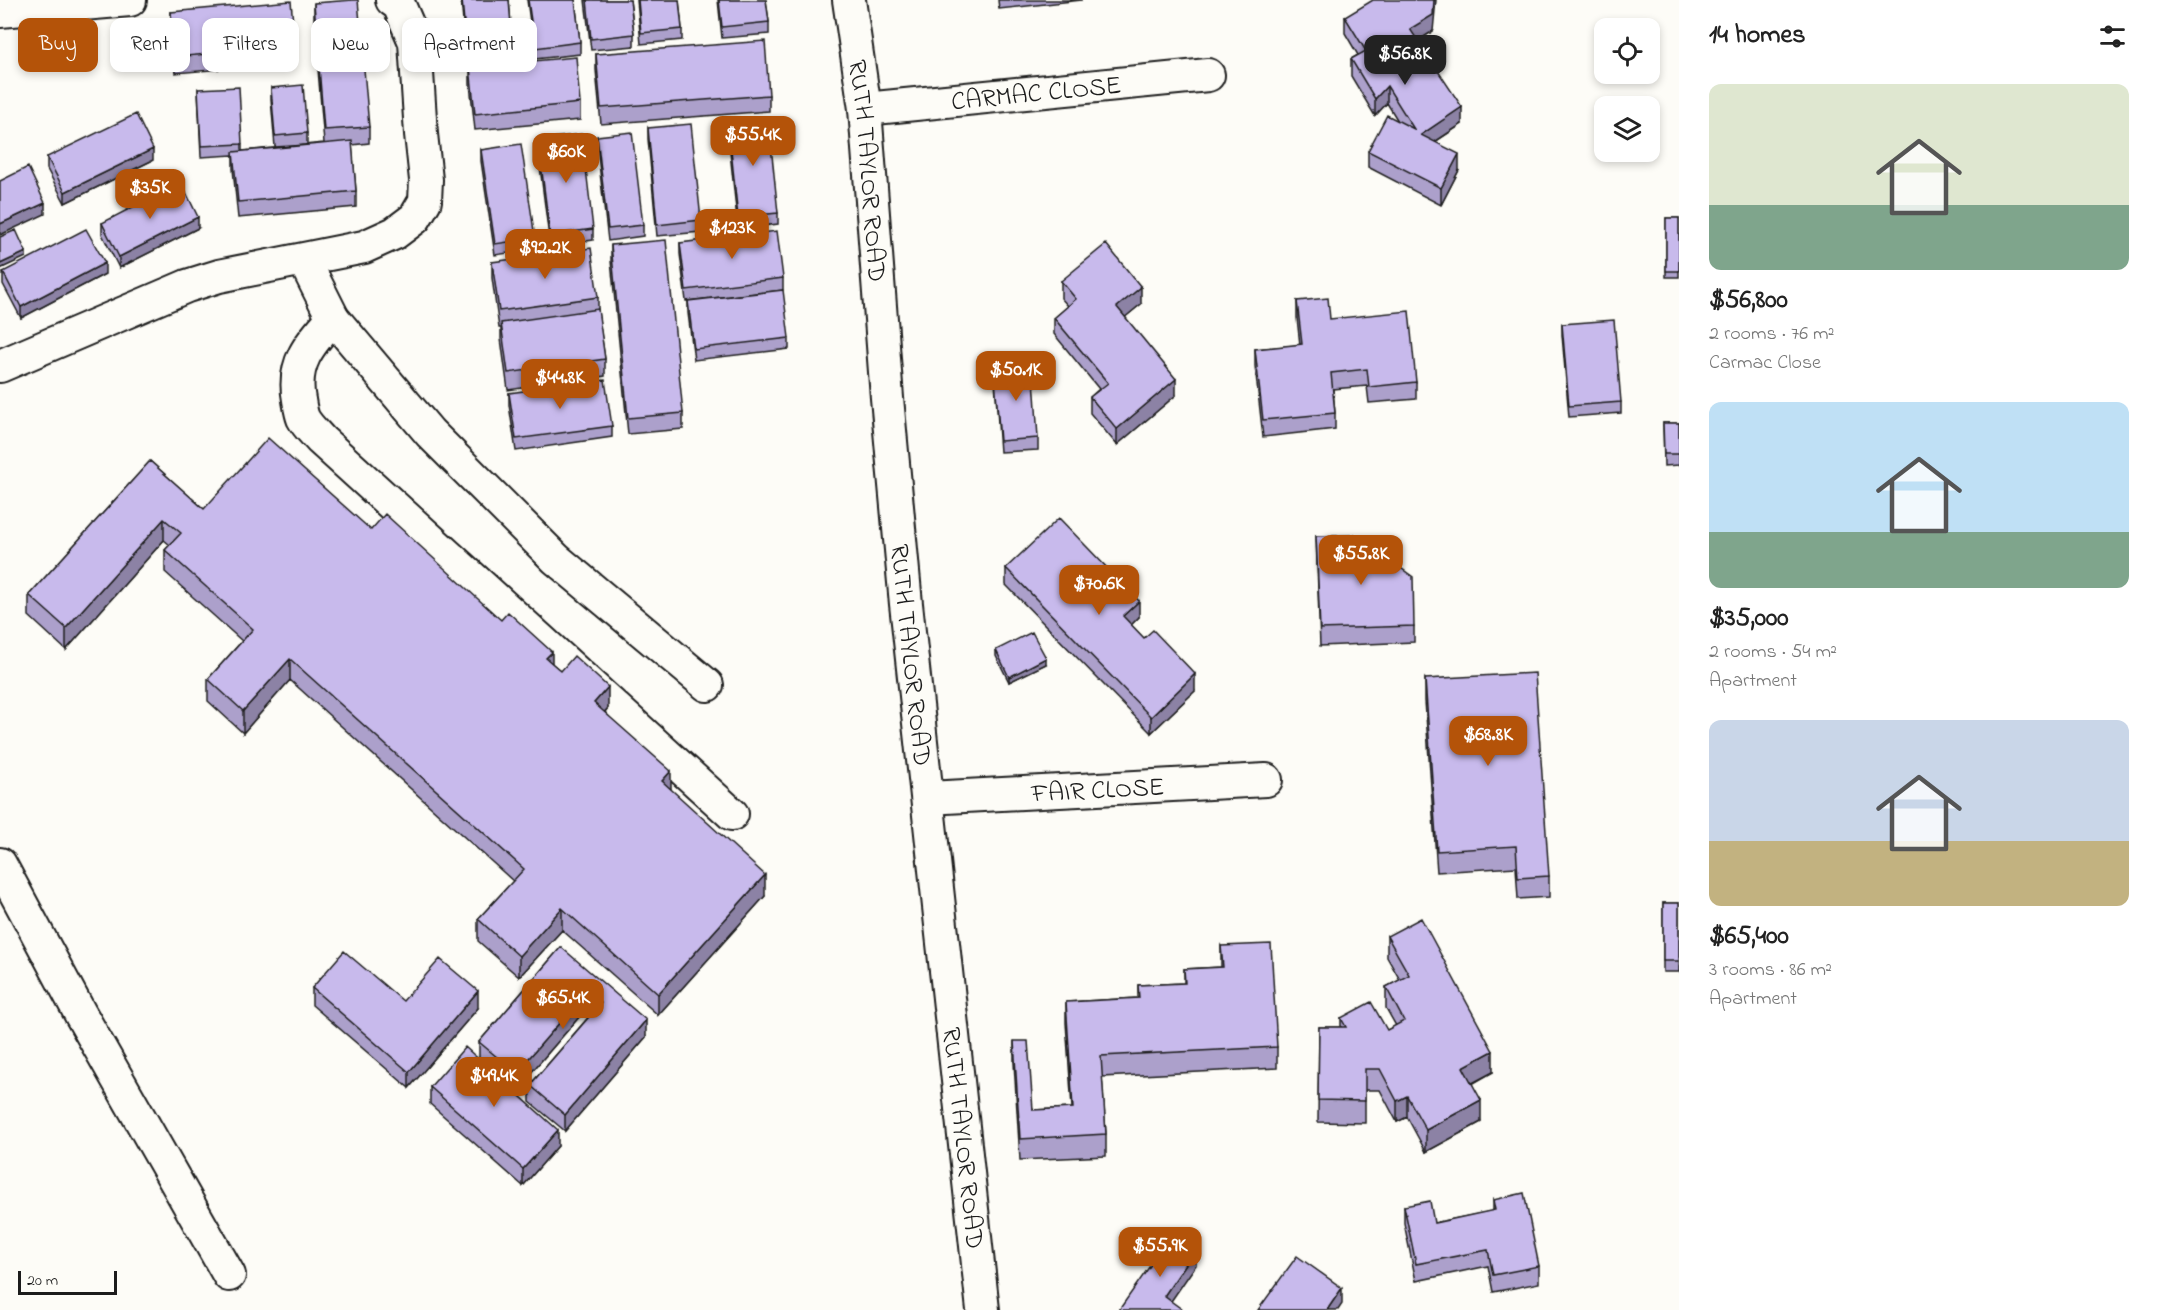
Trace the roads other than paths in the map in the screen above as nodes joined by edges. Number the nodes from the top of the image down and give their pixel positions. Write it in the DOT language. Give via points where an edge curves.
graph roads {
  1 [pos="130,0"];
  2 [pos="392,0"];
  3 [pos="849,0"];
  4 [pos="0,11"];
  5 [pos="1208,75"];
  6 [pos="865,109"];
  7 [pos="304,260"];
  8 [pos="333,318"];
  9 [pos="0,366"];
  10 [pos="707,685"];
  11 [pos="1266,780"];
  12 [pos="928,798"];
  13 [pos="732,814"];
  14 [pos="0,864"];
  15 [pos="229,1275"];
  16 [pos="983,1310"];
  1 -- 4 [label="street"];
  2 -- 7 [label="street" via="399,5 415,42 425,201 415,218 395,233 364,247"];
  3 -- 6 [label="street, RUTH TAYLOR ROAD"];
  5 -- 6 [label="street, CARMAC CLOSE"];
  6 -- 12 [label="street, RUTH TAYLOR ROAD" via="887,398"];
  7 -- 8 [label="street"];
  7 -- 9 [label="street" via="187,286"];
  8 -- 10 [label="street" via="430,433 556,559"];
  8 -- 13 [label="street" via="301,360 297,390 304,419 321,440"];
  11 -- 12 [label="street, FAIR CLOSE"];
  12 -- 16 [label="street, RUTH TAYLOR ROAD"];
  14 -- 15 [label="street"];
}
